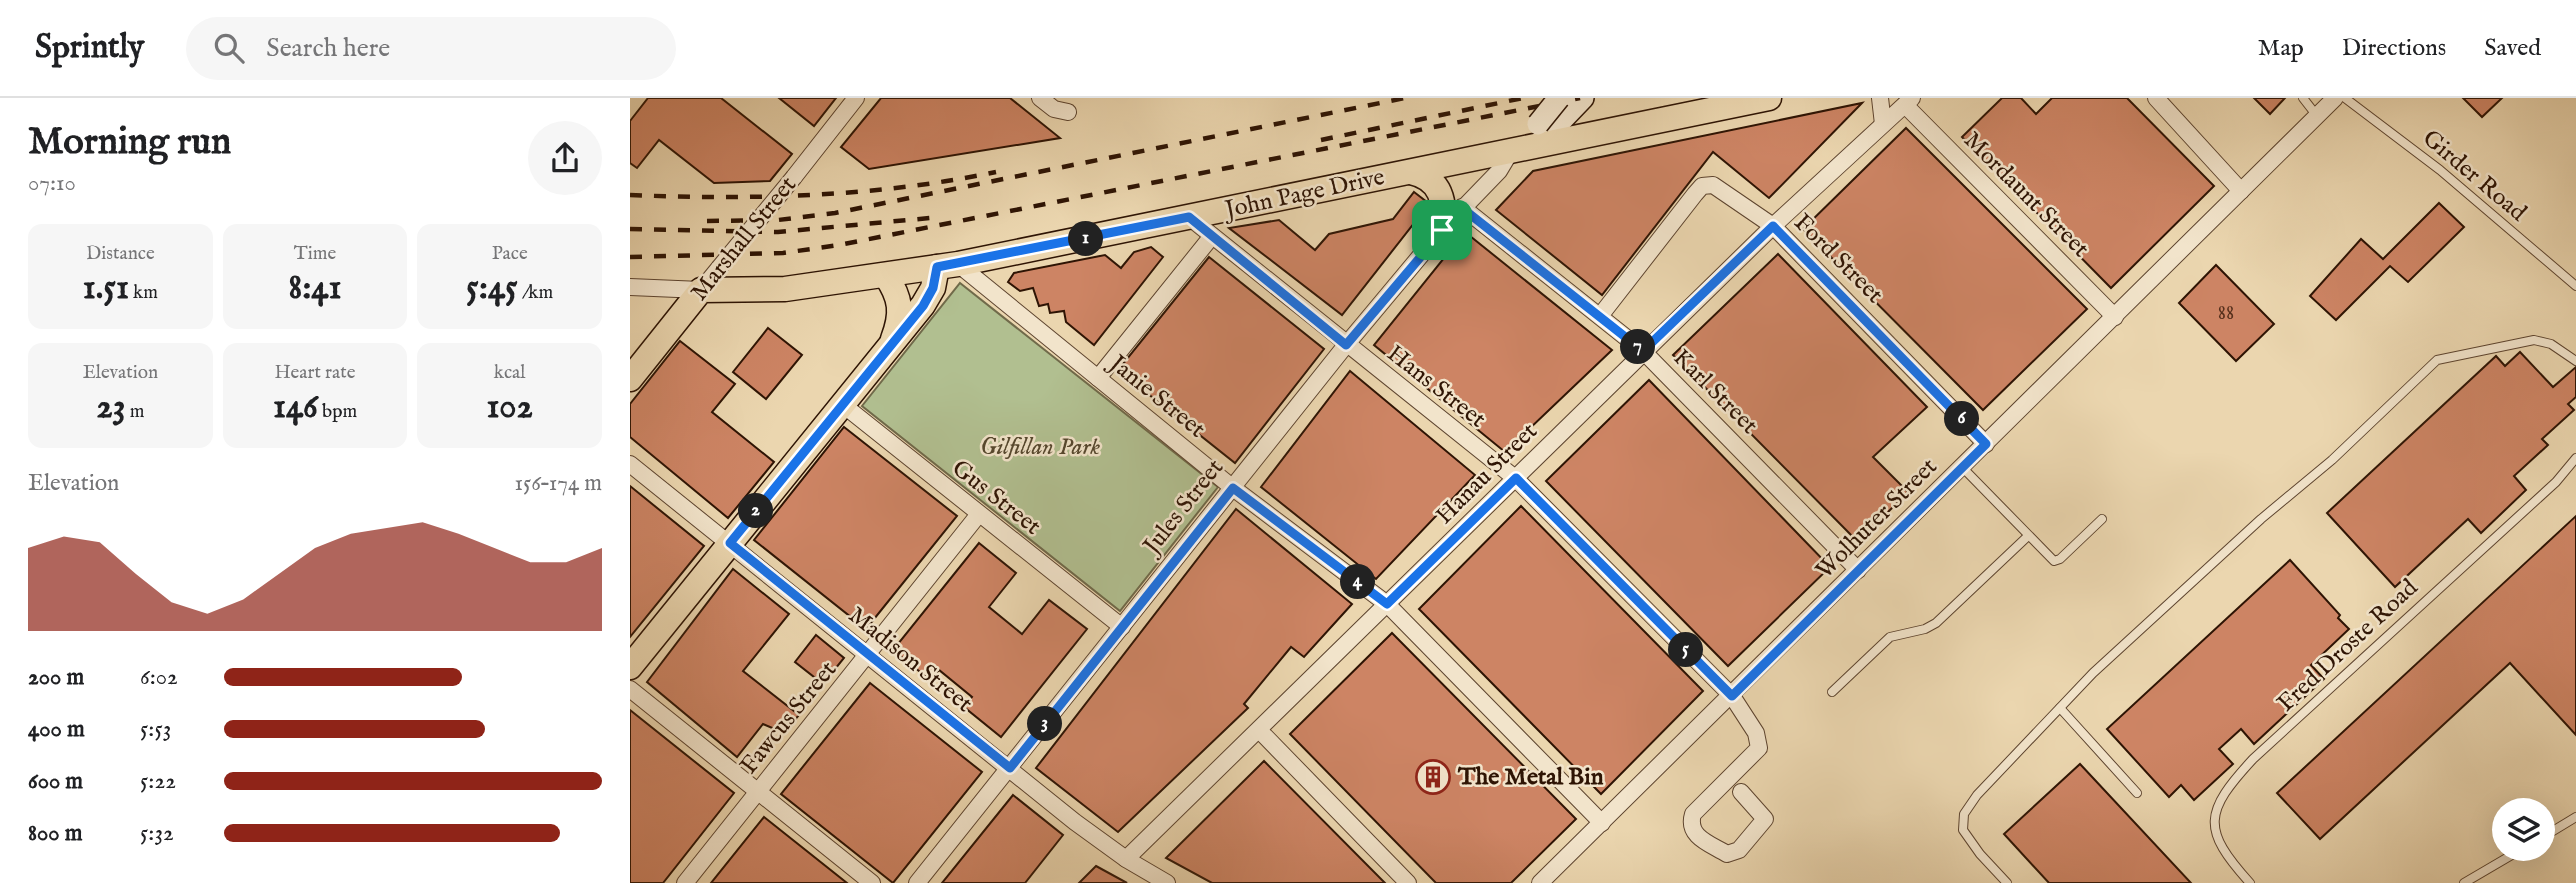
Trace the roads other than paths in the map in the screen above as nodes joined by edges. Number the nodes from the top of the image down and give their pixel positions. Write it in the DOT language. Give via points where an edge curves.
graph roads {
  1 [pos="856,98"];
  2 [pos="1040,98"];
  3 [pos="1559,98"];
  4 [pos="1583,98"];
  5 [pos="1769,98"];
  6 [pos="1880,98"];
  7 [pos="2156,98"];
  8 [pos="2303,98"];
  9 [pos="2335,98"];
  10 [pos="2345,98"];
  11 [pos="1909,102"];
  12 [pos="1068,113"];
  13 [pos="2317,116"];
  14 [pos="1883,124"];
  15 [pos="1545,132"];
  16 [pos="1505,161"];
  17 [pos="1411,172"];
  18 [pos="2241,191"];
  19 [pos="1462,208"];
  20 [pos="1189,217"];
  21 [pos="1773,226"];
  22 [pos="1442,230"];
  23 [pos="1212,236"];
  24 [pos="948,265"];
  25 [pos="886,276"];
  26 [pos="2576,286"];
  27 [pos="630,287"];
  28 [pos="701,290"];
  29 [pos="1600,316"];
  30 [pos="2115,317"];
  31 [pos="893,339"];
  32 [pos="1346,345"];
  33 [pos="1643,351"];
  34 [pos="2576,361"];
  35 [pos="1098,378"];
  36 [pos="630,379"];
  37 [pos="842,404"];
  38 [pos="1986,444"];
  39 [pos="2576,458"];
  40 [pos="630,464"];
  41 [pos="1962,467"];
  42 [pos="1516,478"];
  43 [pos="1233,488"];
  44 [pos="979,514"];
  45 [pos="2102,519"];
  46 [pos="2028,536"];
  47 [pos="730,543"];
  48 [pos="1858,570"];
  49 [pos="1387,604"];
  50 [pos="1122,627"];
  51 [pos="868,657"];
  52 [pos="630,667"];
  53 [pos="630,689"];
  54 [pos="1832,692"];
  55 [pos="1732,696"];
  56 [pos="2060,708"];
  57 [pos="1259,730"];
  58 [pos="1010,768"];
  59 [pos="1741,792"];
  60 [pos="758,793"];
  61 [pos="2137,793"];
  62 [pos="2576,817"];
  63 [pos="1602,823"];
  64 [pos="2555,829"];
  65 [pos="1126,859"];
  66 [pos="2502,861"];
  67 [pos="685,883"];
  68 [pos="872,883"];
  69 [pos="917,883"];
  70 [pos="1167,883"];
  71 [pos="1408,883"];
  72 [pos="1540,883"];
  73 [pos="2007,883"];
  74 [pos="2250,883"];
  75 [pos="2464,883"];
  1 -- 28 [label="street, Marshall Street, bridge"];
  2 -- 12 [label="street"];
  3 -- 15 [label="main road, bridge"];
  4 -- 15 [label="main road"];
  5 -- 15 [label="main road, John Page Drive"];
  6 -- 14 [label="street"];
  7 -- 18 [label="street"];
  8 -- 13 [label="lane"];
  9 -- 13 [label="street, Wolhuter Street"];
  10 -- 26 [label="lane, Girder Road" via="2440,170"];
  11 -- 14 [label="street, Hanau Street"];
  11 -- 30 [label="street, Mordaunt Street"];
  13 -- 18 [label="street, Wolhuter Street"];
  14 -- 21 [label="street, Hanau Street"];
  15 -- 16 [label="main road, John Page Drive"];
  16 -- 17 [label="main road, John Page Drive"];
  16 -- 19 [label="street, Jules Street"];
  17 -- 20 [label="main road, John Page Drive"];
  17 -- 22 [label="main road" via="1423,175 1441,193 1445,205"];
  18 -- 30 [label="street, Wolhuter Street"];
  19 -- 22 [label="street, Jules Street"];
  19 -- 29 [label="street, Karl Street"];
  20 -- 23 [label="street, Hans Street"];
  20 -- 24 [label="main road, John Page Drive"];
  21 -- 29 [label="street, Ford Street" via="1724,189 1703,186"];
  21 -- 33 [label="street, Hanau Street"];
  21 -- 38 [label="street, Ford Street"];
  22 -- 32 [label="street, Jules Street"];
  23 -- 32 [label="street, Hans Street"];
  23 -- 35 [label="street"];
  24 -- 25 [label="main road, John Page Drive"];
  24 -- 31 [label="main road" via="923,306"];
  24 -- 35 [label="street, Janie Street"];
  25 -- 28 [label="main road, John Page Drive" via="785,289"];
  25 -- 31 [label="main road" via="901,305"];
  27 -- 28 [label="street, John Page Drive"];
  28 -- 36 [label="main road, Marshall Street"];
  29 -- 33 [label="street, Karl Street"];
  30 -- 38 [label="street, Wolhuter Street"];
  31 -- 37 [label="main road"];
  32 -- 42 [label="street, Hans Street"];
  32 -- 43 [label="street, Jules Street"];
  33 -- 42 [label="street, Hanau Street"];
  33 -- 48 [label="street, Karl Street"];
  34 -- 56 [label="lane" via="2551,344 2533,340 2437,360 2333,460 2191,582"];
  35 -- 43 [label="street, Janie Street"];
  37 -- 44 [label="street, Gus Street"];
  37 -- 47 [label="main road"];
  38 -- 41 [label="street, Wolhuter Street"];
  39 -- 74 [label="lane, Fred Droste Road" via="2556,482 2225,789 2215,817 2218,843"];
  40 -- 47 [label="street, Madison Street"];
  41 -- 46 [label="lane"];
  41 -- 48 [label="street, Wolhuter Street"];
  42 -- 49 [label="street, Hanau Street"];
  42 -- 55 [label="street, Hans Street"];
  43 -- 49 [label="street, Janie Street"];
  43 -- 50 [label="street, Jules Street"];
  44 -- 50 [label="street, Gus Street"];
  44 -- 51 [label="street, Fawcus Street"];
  45 -- 46 [label="lane" via="2054,561"];
  46 -- 54 [label="lane" via="1936,623 1890,637"];
  47 -- 51 [label="street, Madison Street"];
  47 -- 52 [label="main road"];
  48 -- 55 [label="street, Wolhuter Street"];
  49 -- 57 [label="street, Hanau Street"];
  49 -- 63 [label="street, Janie Street"];
  50 -- 58 [label="street, Jules Street"];
  51 -- 58 [label="street, Madison Street"];
  51 -- 60 [label="street, Fawcus Street"];
  53 -- 60 [label="street"];
  55 -- 59 [label="street, Hans Street" via="1756,733 1759,748 1693,814 1691,824 1698,836 1730,854 1739,850 1765,819"];
  55 -- 63 [label="street, Wolhuter Street"];
  56 -- 61 [label="lane"];
  56 -- 73 [label="lane" via="1964,814 1963,830"];
  57 -- 65 [label="street, Hanau Street"];
  57 -- 71 [label="street"];
  58 -- 65 [label="street, Madison Street"];
  58 -- 69 [label="street, Jules Street"];
  60 -- 67 [label="street, Fawcus Street"];
  60 -- 68 [label="street"];
  62 -- 64 [label="lane"];
  63 -- 72 [label="street, Wolhuter Street"];
  65 -- 70 [label="street, Madison Street"];
  66 -- 75 [label="lane"];
}
